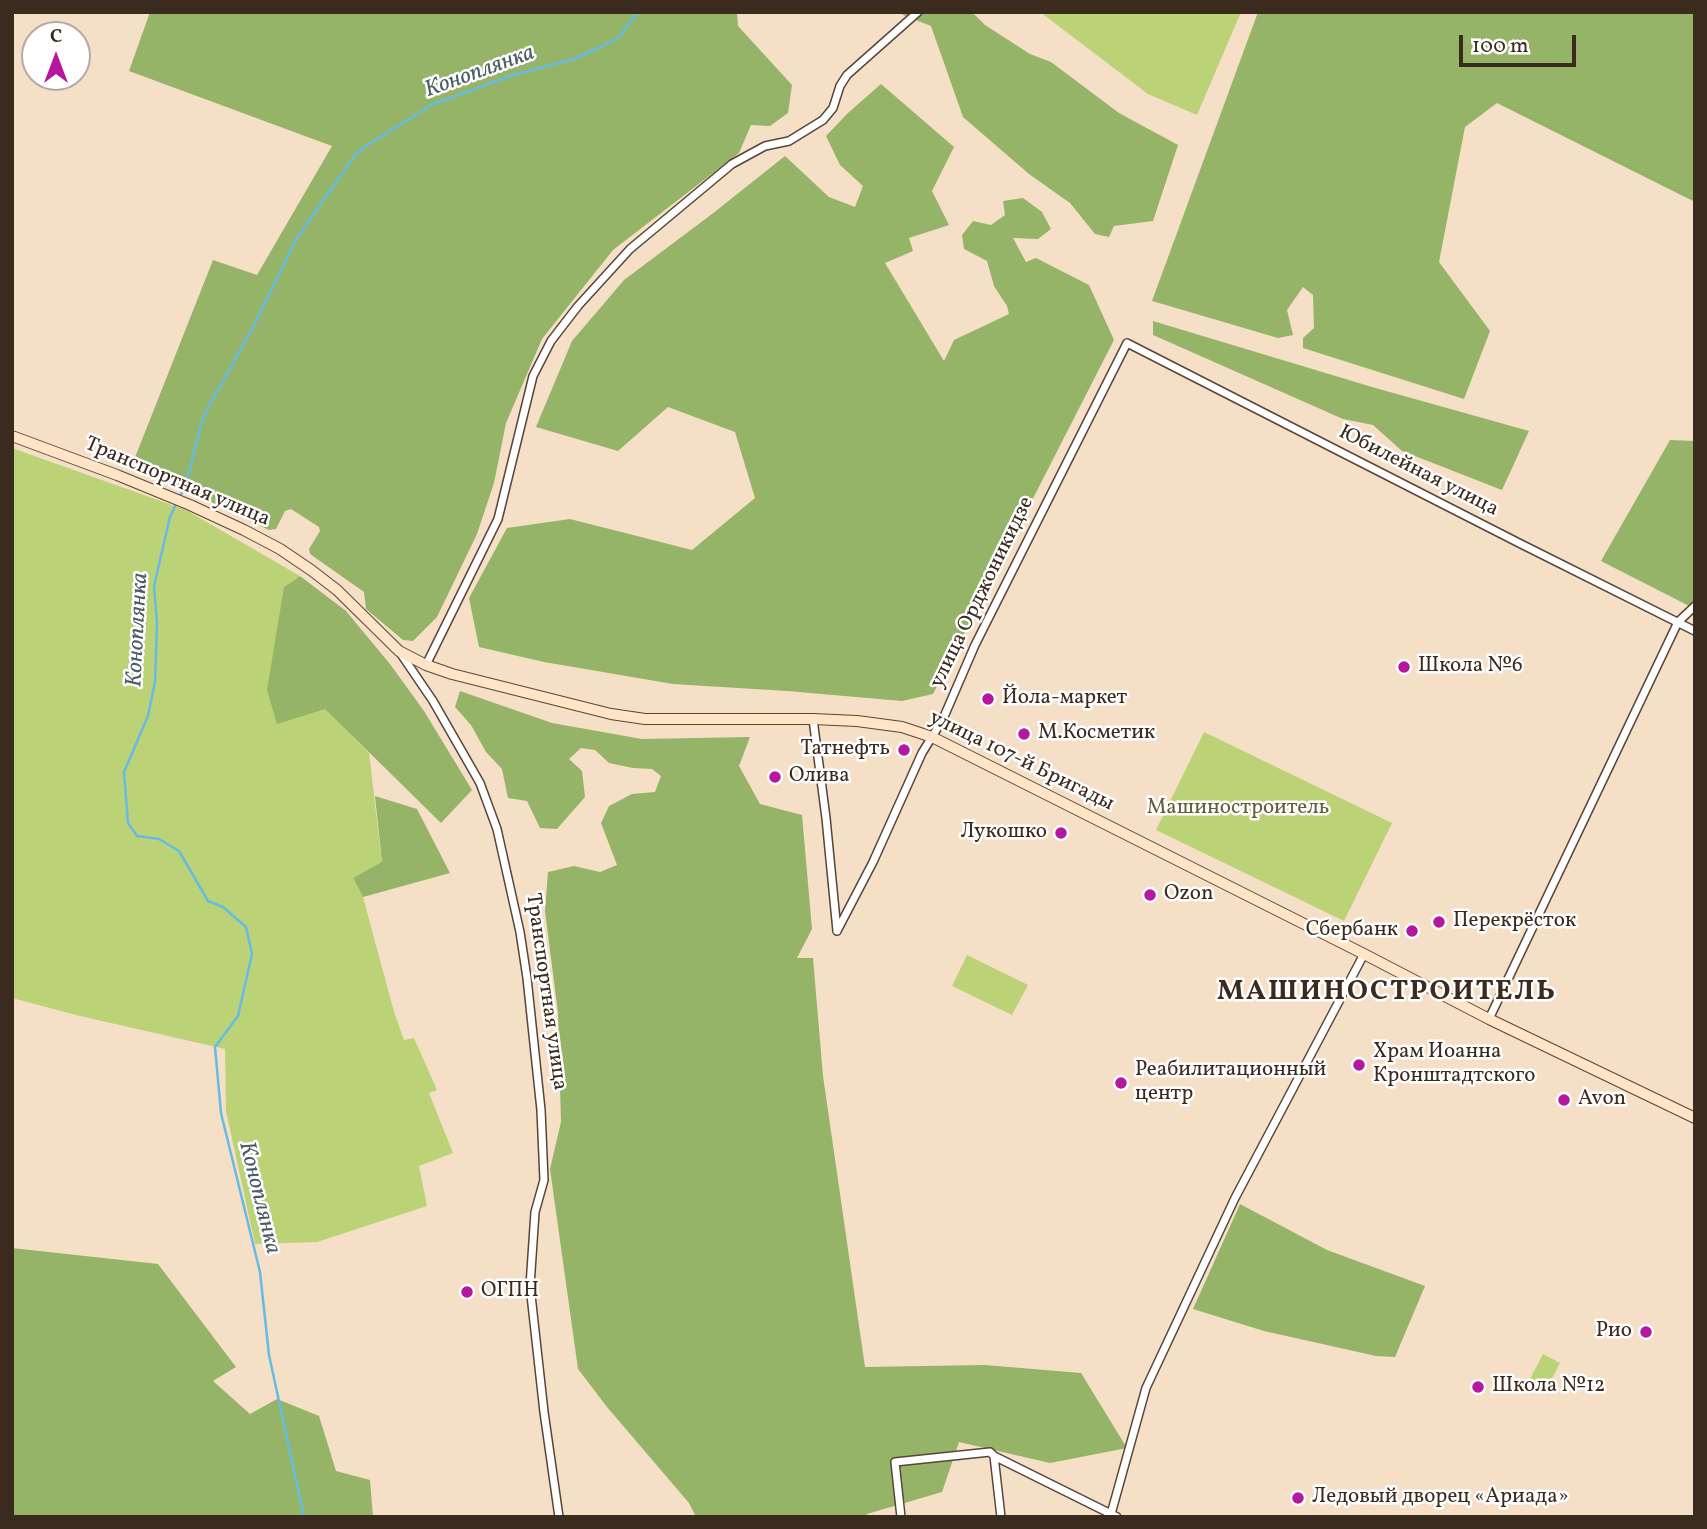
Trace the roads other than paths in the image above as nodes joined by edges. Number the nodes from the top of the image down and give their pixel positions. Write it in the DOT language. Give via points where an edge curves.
graph roads {
  1 [pos="918,12"];
  2 [pos="1127,343"];
  3 [pos="12,436"];
  4 [pos="1695,606"];
  5 [pos="1678,622"];
  6 [pos="1695,631"];
  7 [pos="399,651"];
  8 [pos="426,665"];
  9 [pos="813,719"];
  10 [pos="932,737"];
  11 [pos="1364,954"];
  12 [pos="1489,1019"];
  13 [pos="1695,1118"];
  14 [pos="995,1456"];
  15 [pos="1112,1516"];
  16 [pos="559,1517"];
  17 [pos="901,1517"];
  18 [pos="1002,1517"];
  1 -- 8 [label="street" via="847,75 823,120 789,141 765,146 732,164 630,249 551,341 533,376 498,519"];
  2 -- 5 [label="street, Юбилейная улица"];
  2 -- 10 [label="street, улица Орджоникидзе"];
  3 -- 7 [label="main road, Транспортная улица" via="190,505 280,549 337,590"];
  4 -- 5 [label="street"];
  5 -- 6 [label="street, Юбилейная улица"];
  5 -- 12 [label="street"];
  7 -- 8 [label="main road, улица 107-й Бригады"];
  7 -- 16 [label="street, Транспортная улица" via="480,783 497,829 520,932 541,1110 544,1180 535,1212 530,1286"];
  8 -- 9 [label="main road, улица 107-й Бригады" via="645,719"];
  9 -- 10 [label="main road, улица 107-й Бригады" via="878,723"];
  9 -- 10 [label="street, улица Орджоникидзе" via="837,931"];
  10 -- 11 [label="main road, улица 107-й Бригады"];
  11 -- 12 [label="main road, улица 107-й Бригады"];
  11 -- 15 [label="street" via="1235,1198 1146,1388"];
  12 -- 13 [label="main road, улица 107-й Бригады"];
  14 -- 15 [label="street"];
  14 -- 17 [label="street" via="990,1452 895,1462"];
  14 -- 18 [label="street"];
}
